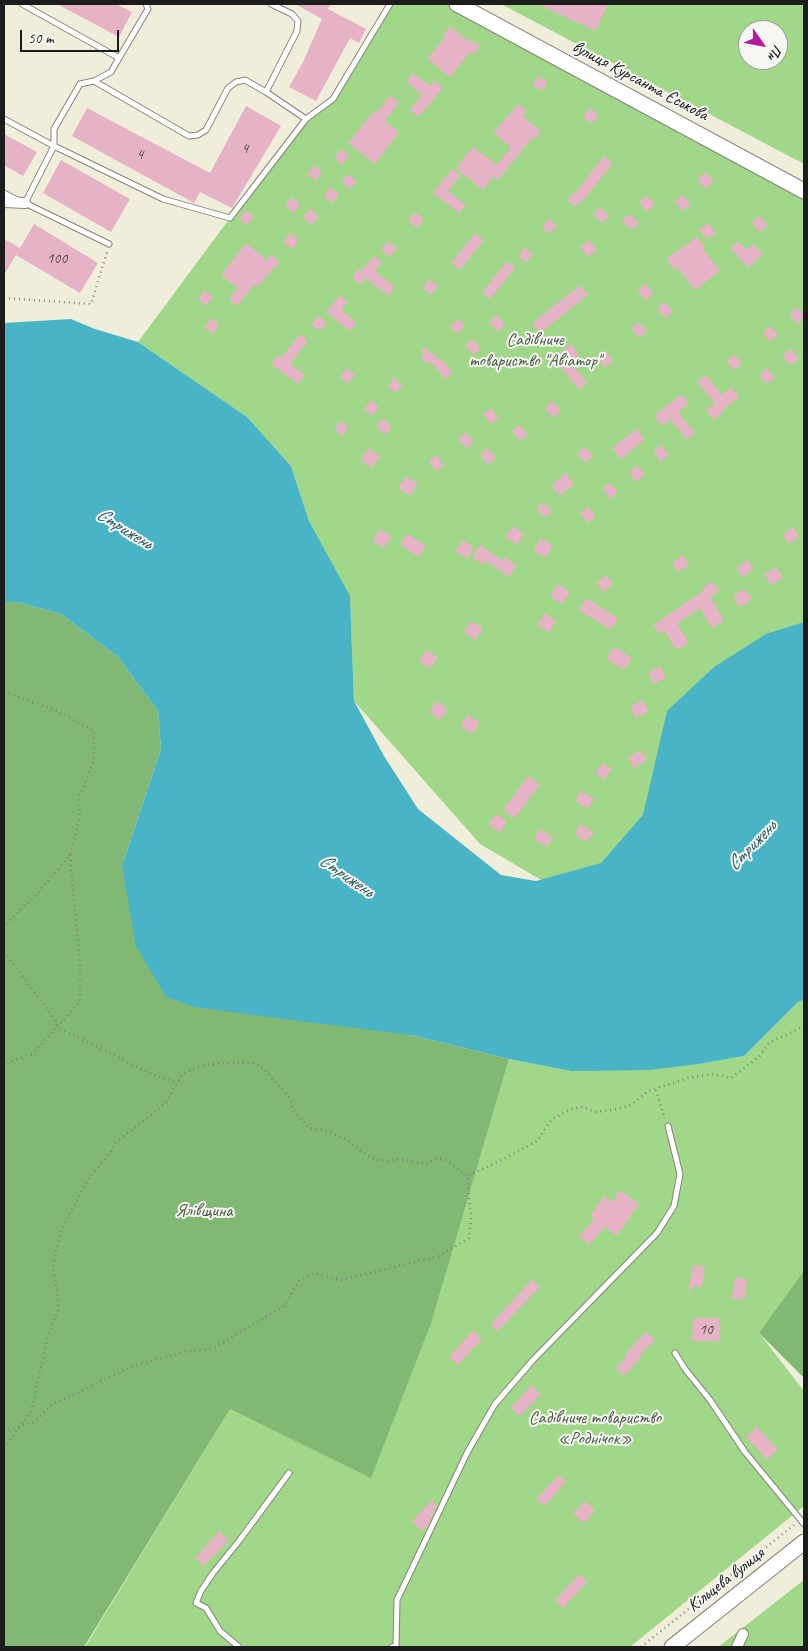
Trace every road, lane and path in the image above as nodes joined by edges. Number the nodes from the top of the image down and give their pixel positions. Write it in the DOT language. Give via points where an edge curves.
graph roads {
  1 [pos="22,4"];
  2 [pos="146,4"];
  3 [pos="271,4"];
  4 [pos="390,4"];
  5 [pos="458,4"];
  6 [pos="119,58"];
  7 [pos="94,81"];
  8 [pos="266,92"];
  9 [pos="4,119"];
  10 [pos="306,120"];
  11 [pos="54,146"];
  12 [pos="804,191"];
  13 [pos="4,193"];
  14 [pos="4,202"];
  15 [pos="24,203"];
  16 [pos="109,244"];
  17 [pos="4,298"];
  18 [pos="4,692"];
  19 [pos="70,855"];
  20 [pos="4,926"];
  21 [pos="4,952"];
  22 [pos="804,1026"];
  23 [pos="57,1028"];
  24 [pos="4,1067"];
  25 [pos="178,1082"];
  26 [pos="656,1090"];
  27 [pos="668,1126"];
  28 [pos="468,1176"];
  29 [pos="675,1353"];
  30 [pos="20,1427"];
  31 [pos="4,1432"];
  32 [pos="4,1448"];
  33 [pos="289,1473"];
  34 [pos="802,1522"];
  35 [pos="804,1542"];
  36 [pos="743,1634"];
  37 [pos="238,1647"];
  38 [pos="392,1647"];
  39 [pos="641,1647"];
  40 [pos="672,1647"];
  41 [pos="737,1647"];
  1 -- 6 [label="lane"];
  2 -- 6 [label="lane" via="148,9"];
  3 -- 8 [label="lane" via="292,14 298,21 298,31"];
  4 -- 10 [label="lane" via="333,99"];
  5 -- 12 [label="street, вулиця Курсанта Єськова"];
  6 -- 7 [label="lane" via="111,72"];
  7 -- 8 [label="lane" via="189,136 206,130 228,88 236,82 245,80"];
  7 -- 11 [label="lane" via="80,84 54,129"];
  8 -- 10 [label="lane"];
  9 -- 11 [label="lane"];
  10 -- 11 [label="lane" via="230,218 163,199"];
  11 -- 15 [label="lane"];
  13 -- 15 [label="lane"];
  14 -- 15 [label="street"];
  15 -- 16 [label="lane"];
  16 -- 17 [label="path" via="91,304"];
  18 -- 19 [label="path" via="60,712 94,731 94,760 78,798 80,816"];
  19 -- 20 [label="path"];
  19 -- 23 [label="path" via="80,962 80,1002"];
  21 -- 23 [label="path" via="57,1022"];
  22 -- 26 [label="path" via="769,1043 760,1057 731,1078 712,1074 688,1078"];
  23 -- 24 [label="path" via="32,1054"];
  23 -- 25 [label="path" via="154,1075"];
  25 -- 28 [label="path" via="196,1067 252,1062 264,1069 288,1095 295,1113 309,1128 343,1138 376,1160 400,1159 427,1164 435,1159 444,1159"];
  25 -- 30 [label="path" via="167,1101 116,1142 88,1179 61,1230 53,1265 58,1310 47,1340 31,1412"];
  26 -- 27 [label="path"];
  26 -- 28 [label="path" via="648,1091 632,1104 618,1109 594,1112 583,1107 571,1109 552,1119 537,1141"];
  27 -- 38 [label="lane" via="680,1174 674,1206 657,1233 495,1404 467,1453 397,1600 396,1646"];
  28 -- 30 [label="path" via="469,1238 440,1256 340,1280 315,1273 299,1281 284,1306 214,1348 184,1352 133,1366 53,1404 34,1422"];
  29 -- 34 [label="lane" via="745,1452"];
  30 -- 31 [label="path"];
  30 -- 32 [label="path"];
  33 -- 37 [label="lane" via="212,1573 196,1603 206,1608 220,1631"];
  34 -- 39 [label="path"];
  35 -- 40 [label="street, Кільцева вулиця"];
  36 -- 41 [label="street"];
}
